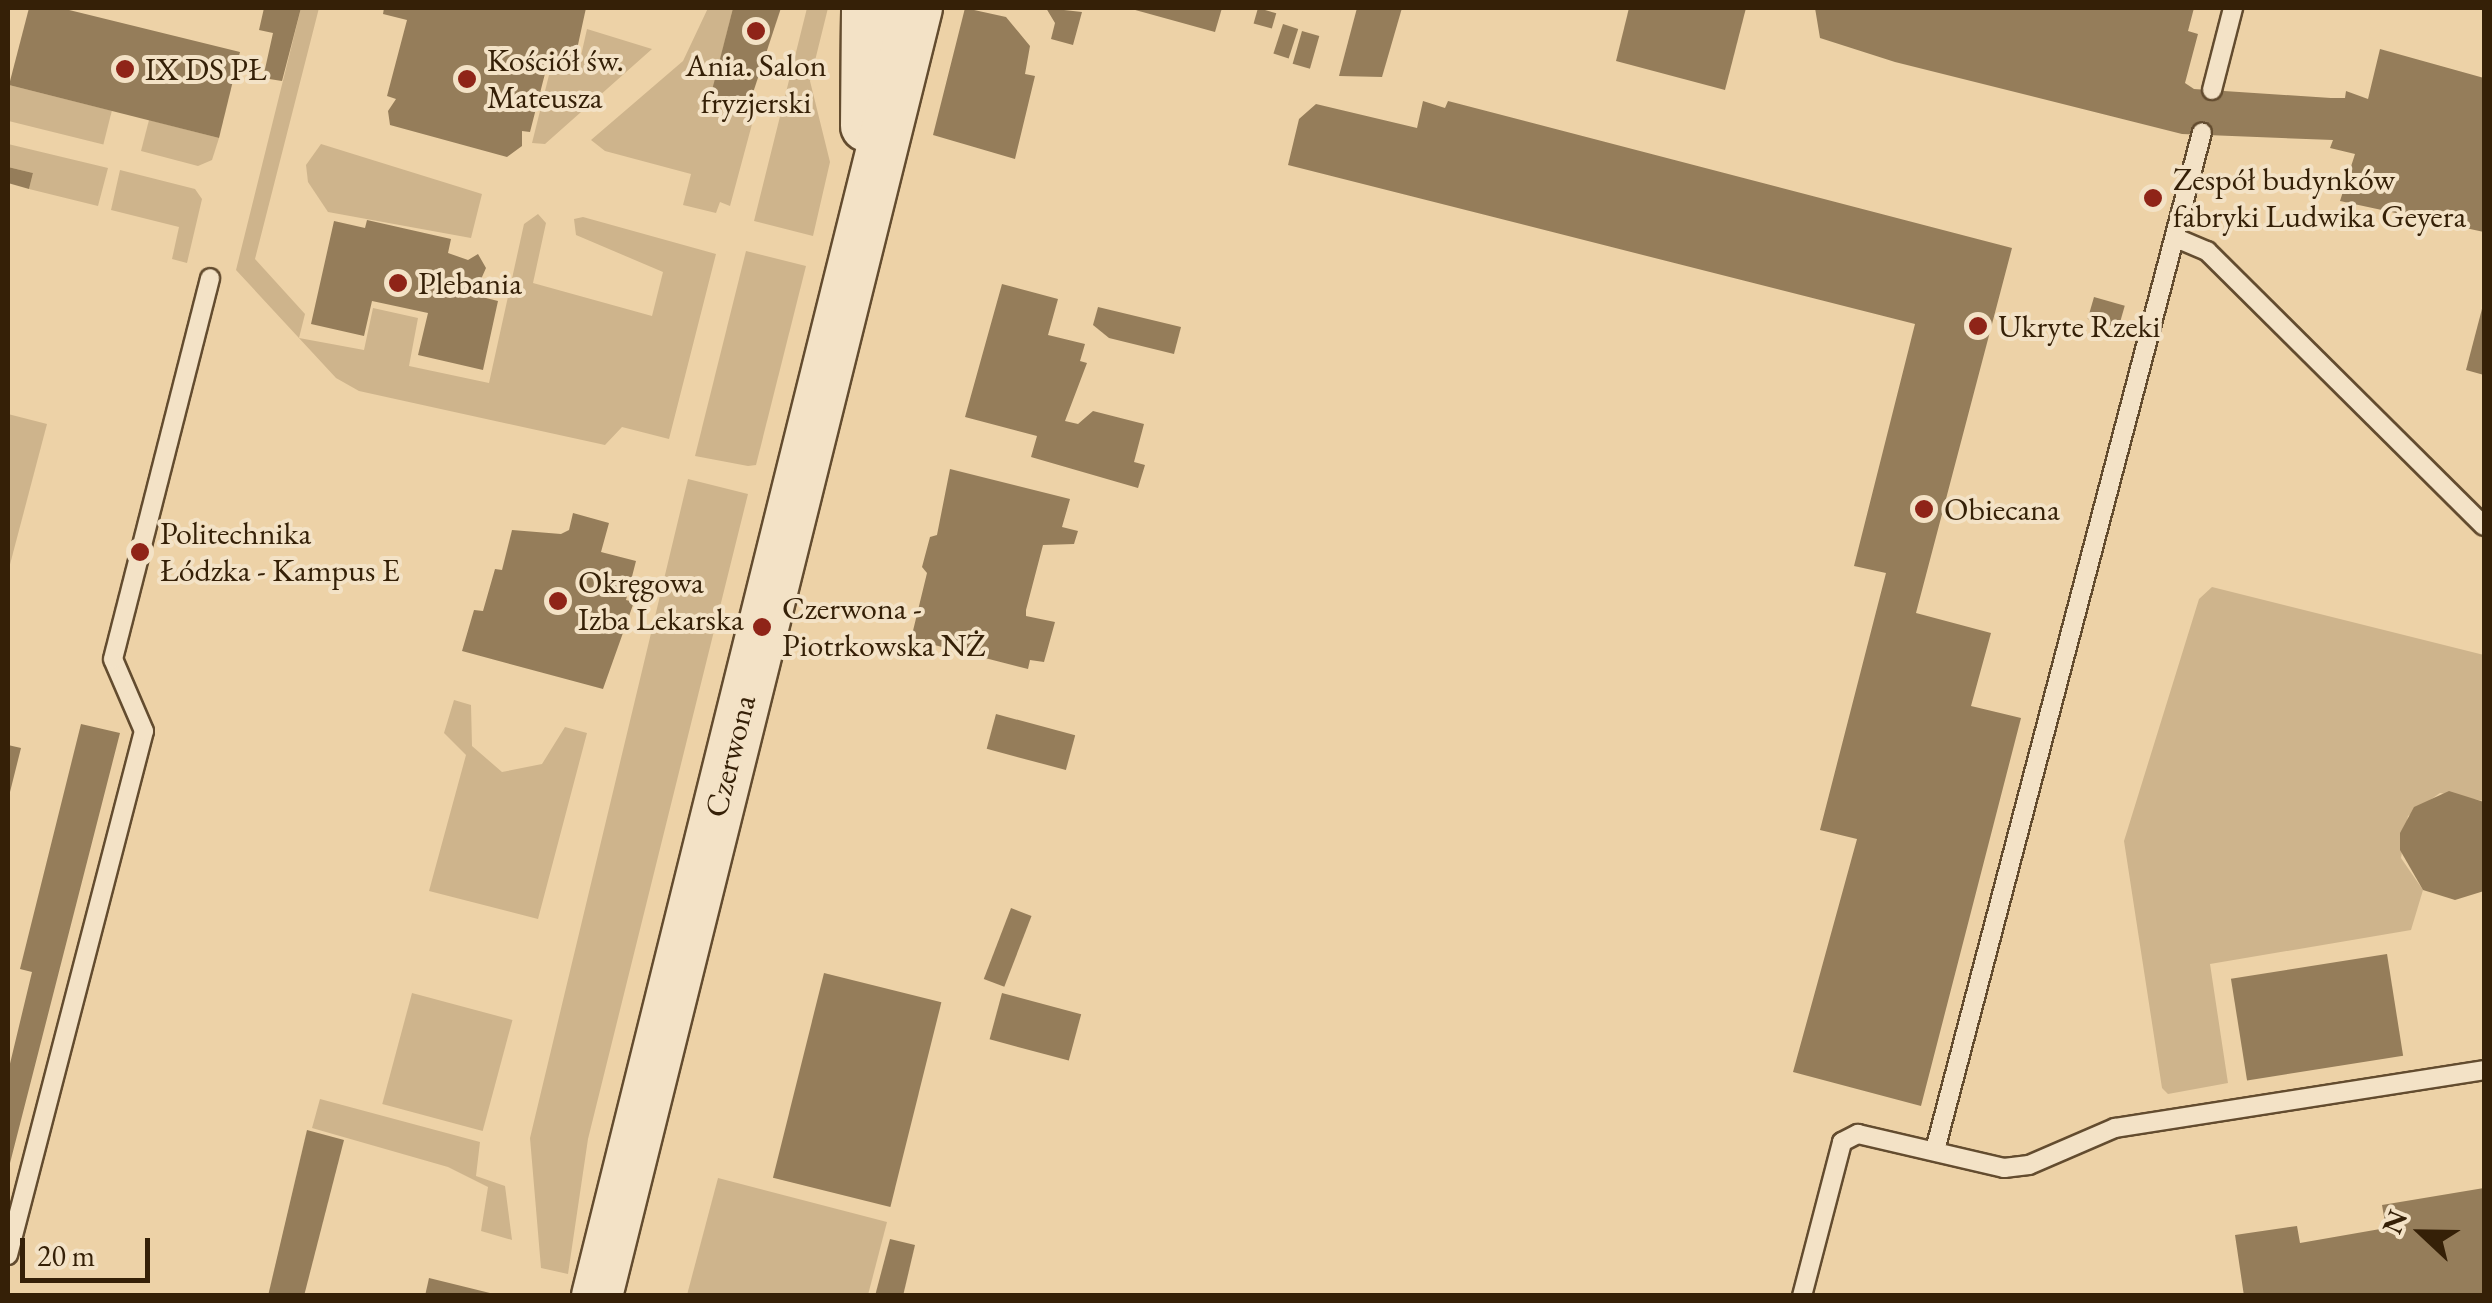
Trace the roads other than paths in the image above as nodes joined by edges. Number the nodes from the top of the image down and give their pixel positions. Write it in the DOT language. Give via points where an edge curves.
graph roads {
  1 [pos="868,8"];
  2 [pos="917,8"];
  3 [pos="2233,8"];
  4 [pos="2212,90"];
  5 [pos="2202,132"];
  6 [pos="864,216"];
  7 [pos="2176,238"];
  8 [pos="210,278"];
  9 [pos="2484,526"];
  10 [pos="2484,1070"];
  11 [pos="1935,1150"];
  12 [pos="8,1255"];
  13 [pos="598,1296"];
  14 [pos="1802,1296"];
  1 -- 6 [label="street, Czerwona"];
  2 -- 6 [label="street, Czerwona"];
  3 -- 4 [label="lane"];
  5 -- 7 [label="lane"];
  6 -- 13 [label="street, Czerwona"];
  7 -- 9 [label="lane" via="2207,251"];
  7 -- 11 [label="lane"];
  8 -- 12 [label="lane" via="114,659 144,730"];
  10 -- 11 [label="lane" via="2114,1128 2029,1165 2004,1168"];
  11 -- 14 [label="lane" via="1875,1135 1842,1142"];
}
